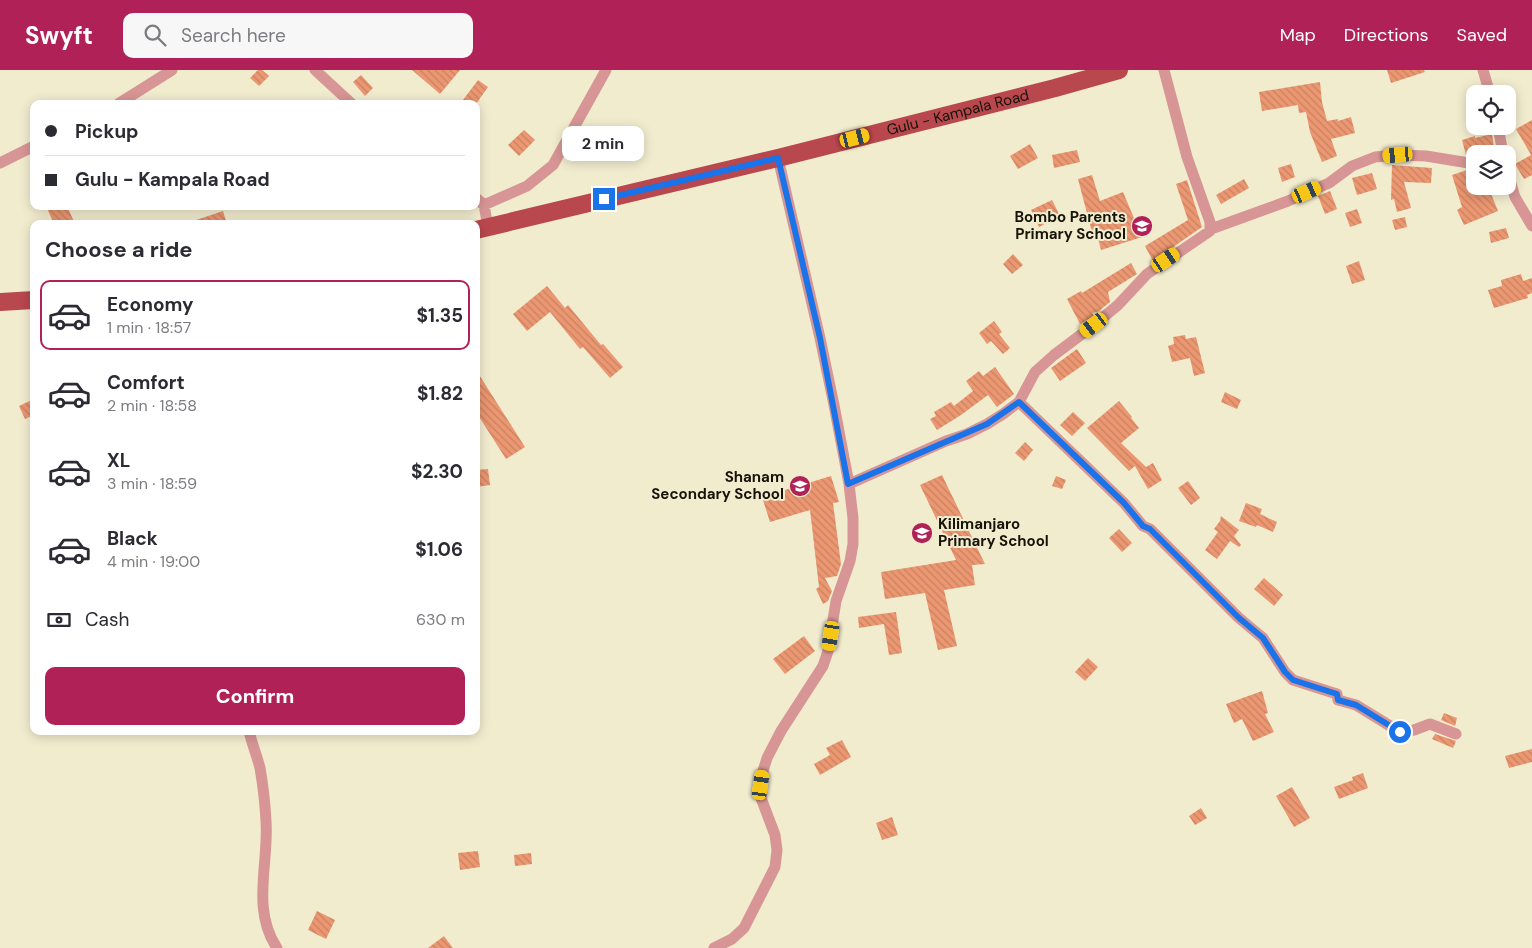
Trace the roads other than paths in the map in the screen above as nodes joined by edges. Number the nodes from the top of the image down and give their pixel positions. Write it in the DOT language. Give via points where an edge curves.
graph roads {
  1 [pos="172,70"];
  2 [pos="315,70"];
  3 [pos="606,70"];
  4 [pos="1119,70"];
  5 [pos="1164,70"];
  6 [pos="1483,70"];
  7 [pos="1487,85"];
  8 [pos="124,100"];
  9 [pos="348,100"];
  10 [pos="30,148"];
  11 [pos="778,158"];
  12 [pos="0,163"];
  13 [pos="1466,163"];
  14 [pos="1514,195"];
  15 [pos="480,201"];
  16 [pos="1532,226"];
  17 [pos="482,228"];
  18 [pos="1211,229"];
  19 [pos="30,300"];
  20 [pos="0,302"];
  21 [pos="1019,402"];
  22 [pos="848,484"];
  23 [pos="1456,734"];
  24 [pos="250,735"];
  25 [pos="277,948"];
  26 [pos="714,948"];
  1 -- 8 [label="street"];
  2 -- 9 [label="street"];
  3 -- 15 [label="street" via="552,165 527,186"];
  4 -- 11 [label="main road, Gulu - Kampala Road"];
  5 -- 18 [label="street" via="1182,140"];
  6 -- 7 [label="street"];
  10 -- 12 [label="street"];
  11 -- 17 [label="main road, Gulu - Kampala Road"];
  11 -- 22 [label="street" via="820,338"];
  13 -- 18 [label="street" via="1426,156 1375,157 1288,201"];
  14 -- 16 [label="street"];
  15 -- 17 [label="street"];
  18 -- 21 [label="street" via="1147,274 1118,305 1054,354 1035,372"];
  19 -- 20 [label="main road"];
  21 -- 22 [label="street" via="987,424"];
  21 -- 23 [label="street" via="1124,503 1143,526 1150,529 1263,638 1293,680 1337,694 1338,700 1356,705 1400,732 1430,724"];
  22 -- 26 [label="street" via="853,544 836,601 828,651 823,666 766,758 762,771 761,798 775,835 775,866 744,928"];
  24 -- 25 [label="street" via="259,767 266,823 262,884 264,917 269,936"];
}
